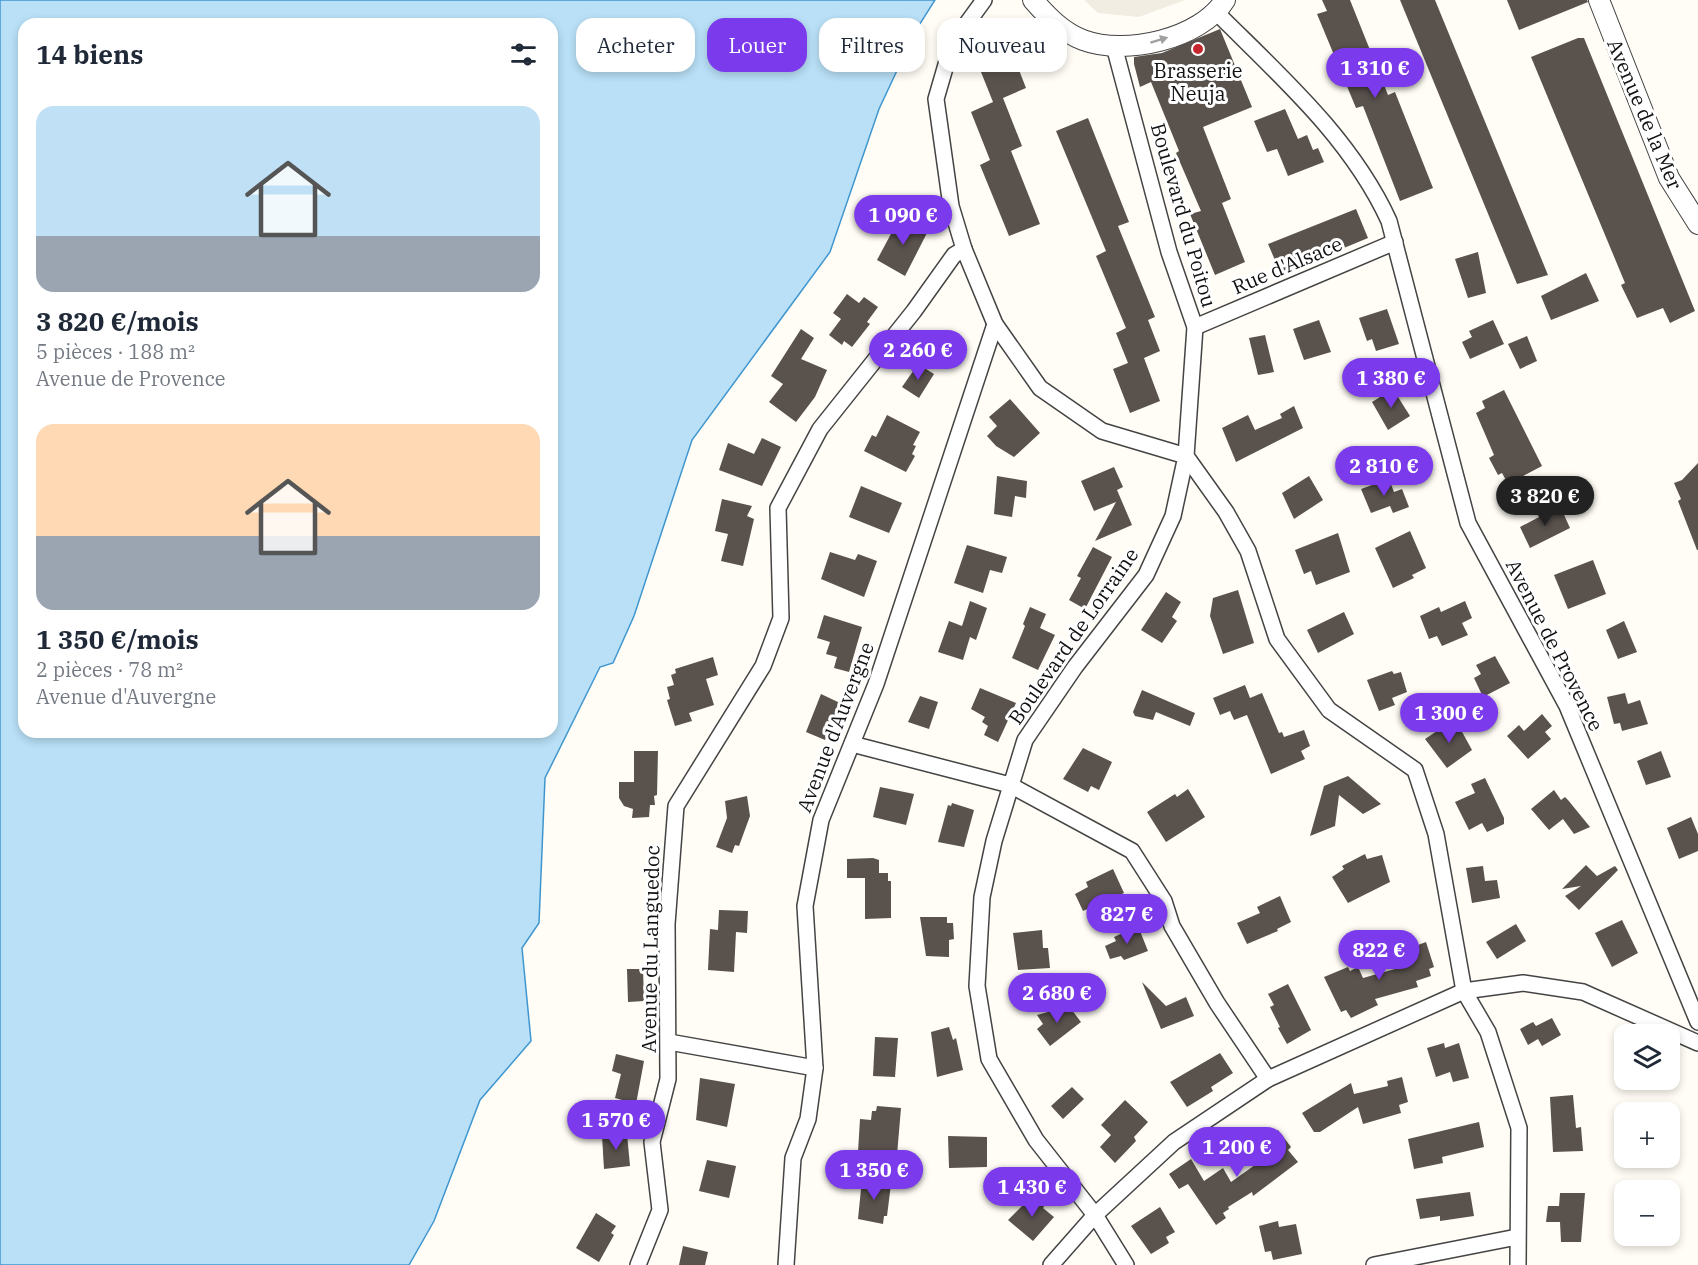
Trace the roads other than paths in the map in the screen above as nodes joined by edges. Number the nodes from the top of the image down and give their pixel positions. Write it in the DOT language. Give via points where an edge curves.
graph roads {
  1 [pos="984,0"];
  2 [pos="1033,0"];
  3 [pos="1599,0"];
  4 [pos="1221,7"];
  5 [pos="1114,46"];
  6 [pos="1698,224"];
  7 [pos="1395,242"];
  8 [pos="964,249"];
  9 [pos="995,324"];
  10 [pos="1195,327"];
  11 [pos="1186,456"];
  12 [pos="852,744"];
  13 [pos="1010,785"];
  14 [pos="1464,991"];
  15 [pos="1698,1022"];
  16 [pos="669,1042"];
  17 [pos="1698,1043"];
  18 [pos="815,1068"];
  19 [pos="1268,1079"];
  20 [pos="1095,1215"];
  21 [pos="1517,1237"];
  22 [pos="638,1265"];
  23 [pos="786,1265"];
  24 [pos="1052,1265"];
  25 [pos="1126,1265"];
  26 [pos="1374,1265"];
  27 [pos="1518,1265"];
  1 -- 8 [label="street" via="952,44 936,99 951,206"];
  2 -- 5 [label="street" via="1068,32"];
  3 -- 6 [label="street, Avenue de la Mer" via="1669,178"];
  5 -- 4 [label="street, one-way" via="1154,43 1202,22"];
  4 -- 7 [label="street, Avenue de Provence" via="1340,141 1374,188"];
  5 -- 10 [label="street, Boulevard du Poitou" via="1169,252"];
  7 -- 10 [label="street, Rue d'Alsace"];
  7 -- 15 [label="street, Avenue de Provence" via="1468,523 1567,706"];
  8 -- 9 [label="street"];
  8 -- 16 [label="street, Avenue du Languedoc" via="954,255 820,429 778,508 781,618 763,666 676,806 667,924"];
  9 -- 11 [label="street" via="1040,388 1102,431"];
  9 -- 12 [label="street, Avenue d'Auvergne" via="908,593"];
  10 -- 11 [label="street, Boulevard de Lorraine"];
  11 -- 13 [label="street, Boulevard de Lorraine" via="1173,516 1146,575 1025,740"];
  11 -- 14 [label="street" via="1248,551 1277,639 1322,701 1329,710 1415,770 1436,834"];
  12 -- 13 [label="street"];
  12 -- 18 [label="street, Avenue d'Auvergne" via="820,819 806,906"];
  13 -- 19 [label="street" via="1132,851 1164,901 1172,926 1216,1003"];
  13 -- 20 [label="street, Boulevard de Lorraine" via="982,897 977,986 989,1059 1036,1140"];
  14 -- 17 [label="street" via="1523,983 1583,992"];
  14 -- 19 [label="street"];
  14 -- 21 [label="street" via="1488,1032 1519,1128"];
  16 -- 18 [label="street"];
  16 -- 22 [label="street, Avenue du Languedoc" via="668,1079 652,1142 660,1210"];
  18 -- 23 [label="street, Avenue d'Auvergne" via="808,1119 793,1158"];
  19 -- 20 [label="street" via="1174,1142"];
  20 -- 24 [label="street"];
  20 -- 25 [label="street, Boulevard de Lorraine"];
  21 -- 26 [label="street"];
  21 -- 27 [label="street"];
}
